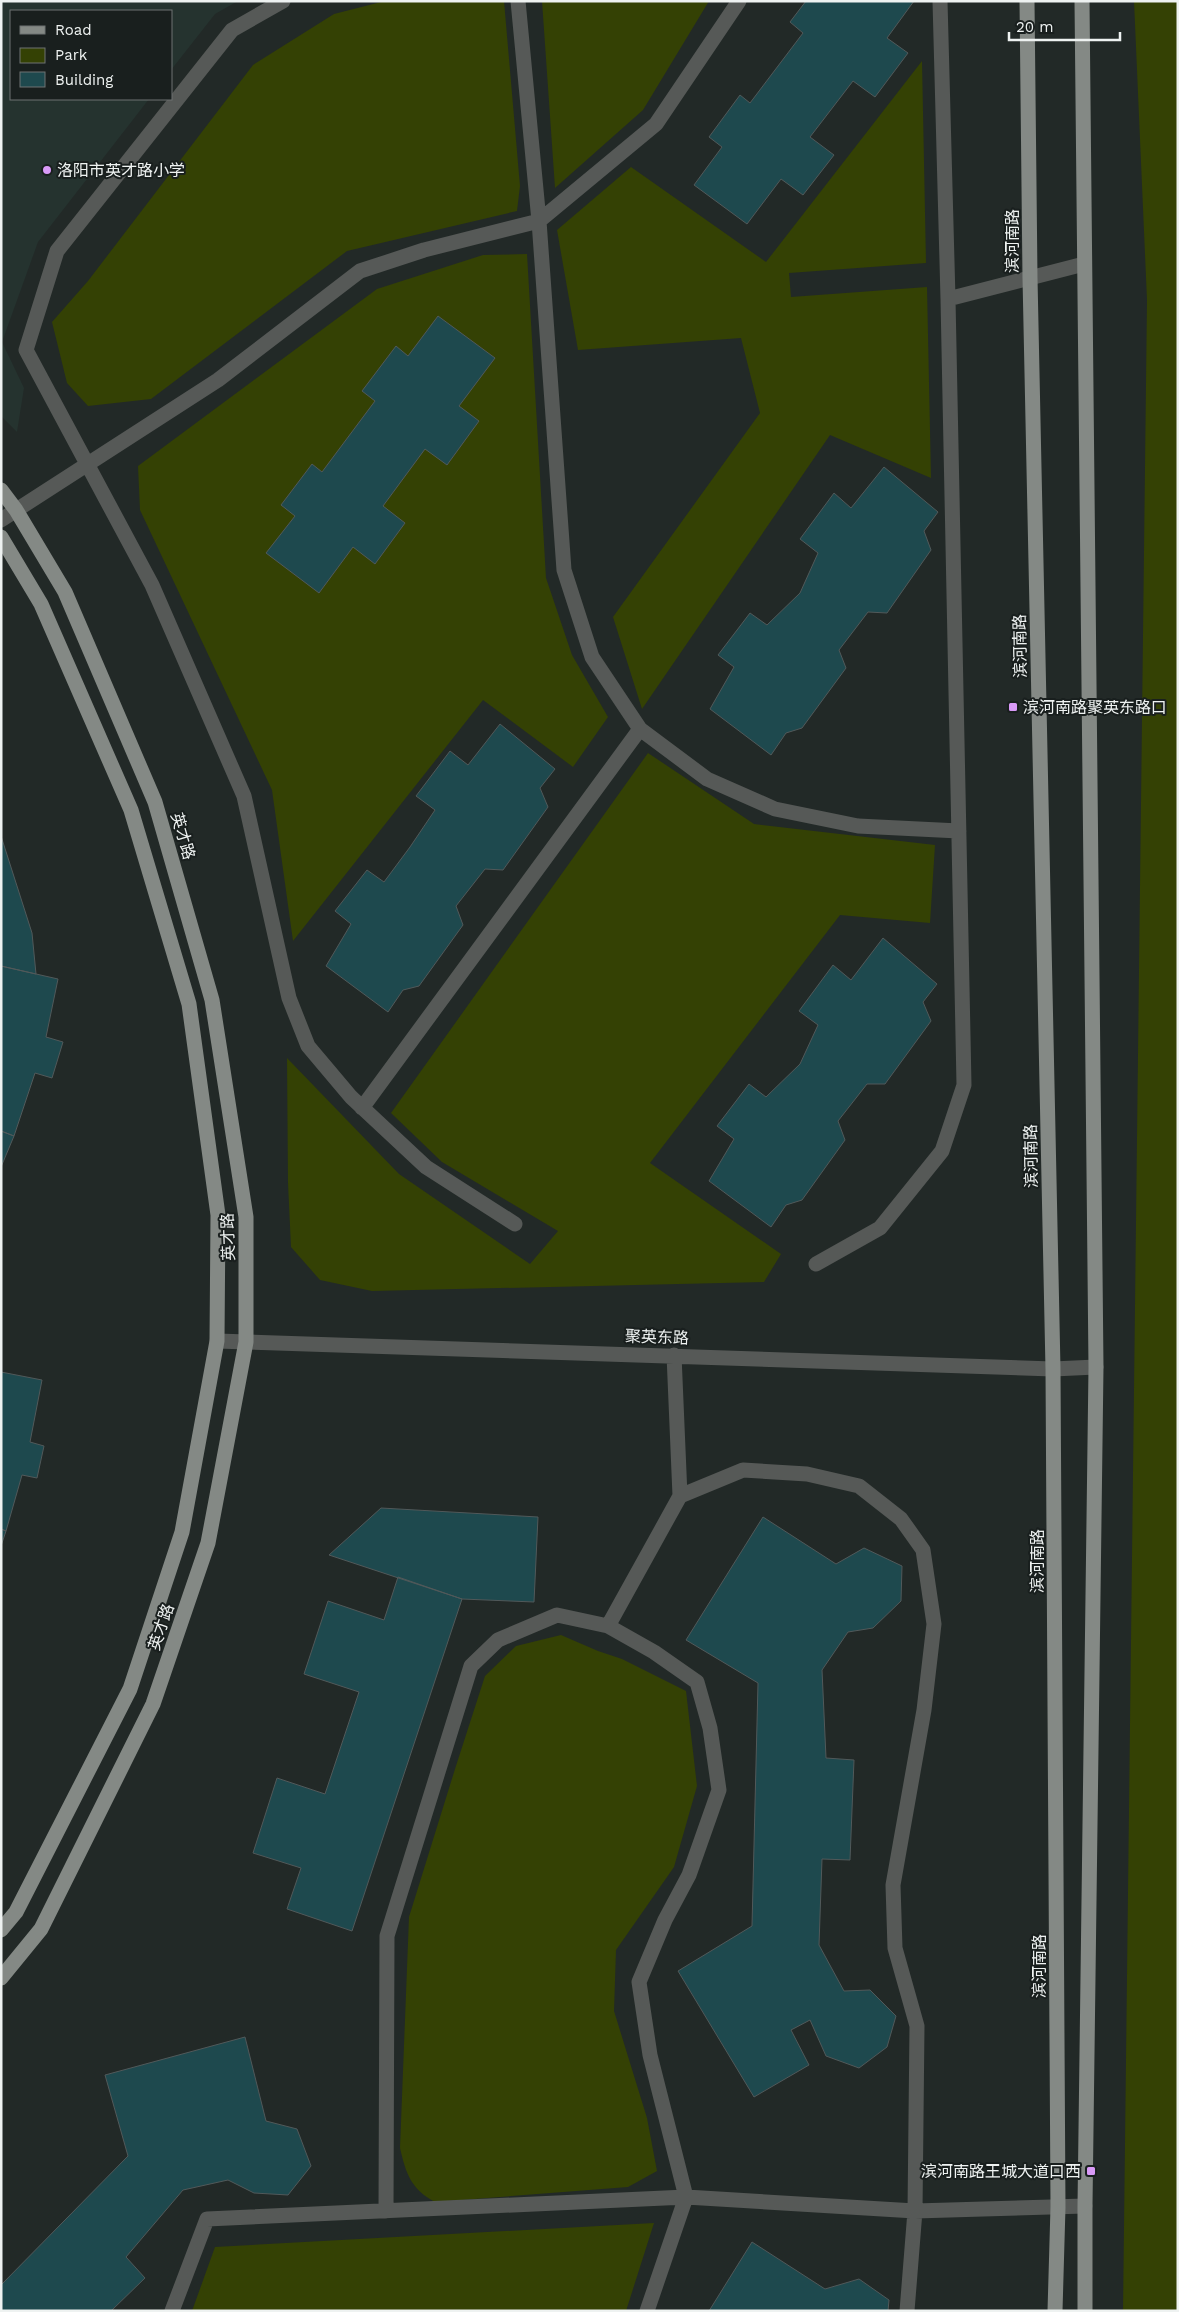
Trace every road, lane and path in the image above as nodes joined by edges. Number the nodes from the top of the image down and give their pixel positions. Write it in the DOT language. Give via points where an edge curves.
graph roads {
  1 [pos="283,1"];
  2 [pos="518,1"];
  3 [pos="739,1"];
  4 [pos="940,1"];
  5 [pos="1027,1"];
  6 [pos="1082,1"];
  7 [pos="539,221"];
  8 [pos="1084,264"];
  9 [pos="1030,278"];
  10 [pos="948,299"];
  11 [pos="87,464"];
  12 [pos="1,490"];
  13 [pos="16,510"];
  14 [pos="1,520"];
  15 [pos="1,536"];
  16 [pos="640,729"];
  17 [pos="959,831"];
  18 [pos="362,1108"];
  19 [pos="515,1224"];
  20 [pos="816,1264"];
  21 [pos="218,1341"];
  22 [pos="246,1342"];
  23 [pos="674,1355"];
  24 [pos="1096,1367"];
  25 [pos="1053,1369"];
  26 [pos="680,1496"];
  27 [pos="608,1626"];
  28 [pos="1,1930"];
  29 [pos="1,1978"];
  30 [pos="686,2197"];
  31 [pos="1085,2206"];
  32 [pos="1058,2207"];
  33 [pos="386,2211"];
  34 [pos="915,2211"];
  35 [pos="172,2311"];
  36 [pos="647,2311"];
  37 [pos="907,2311"];
  38 [pos="1055,2311"];
  39 [pos="1086,2311"];
  1 -- 11 [label="street" via="232,30 57,251 26,350"];
  2 -- 7 [label="street"];
  3 -- 7 [label="street" via="656,124"];
  4 -- 10 [label="street"];
  5 -- 9 [label="main road, 滨河南路"];
  6 -- 8 [label="main road"];
  7 -- 11 [label="street" via="424,250 360,271 218,380"];
  7 -- 16 [label="street" via="564,570 592,657"];
  8 -- 9 [label="street"];
  8 -- 24 [label="main road"];
  9 -- 10 [label="street"];
  9 -- 25 [label="main road, 滨河南路"];
  10 -- 17 [label="street"];
  11 -- 13 [label="street"];
  11 -- 18 [label="street" via="152,585 244,796 290,998 308,1046"];
  12 -- 13 [label="main road, 英才路"];
  13 -- 14 [label="street"];
  13 -- 22 [label="main road, 英才路" via="65,592 155,802 212,1000 246,1217"];
  15 -- 21 [label="main road, 英才路" via="41,604 131,810 190,1004 218,1215"];
  16 -- 17 [label="street" via="707,779 775,809 858,826"];
  16 -- 18 [label="street"];
  17 -- 20 [label="street" via="964,1086 942,1150 880,1228"];
  18 -- 19 [label="street" via="426,1167"];
  21 -- 22 [label="street, 聚英东路"];
  21 -- 28 [label="main road, 英才路" via="182,1532 130,1689 16,1912"];
  22 -- 23 [label="street, 聚英东路"];
  22 -- 29 [label="main road, 英才路" via="208,1543 153,1704 41,1929"];
  23 -- 25 [label="street, 聚英东路"];
  23 -- 26 [label="street"];
  24 -- 25 [label="street, 聚英东路"];
  24 -- 31 [label="main road"];
  25 -- 32 [label="main road, 滨河南路"];
  26 -- 27 [label="street"];
  26 -- 34 [label="street" via="743,1470 807,1474 859,1486 901,1519 922,1550 934,1624 924,1710 893,1886 895,1948 917,2026"];
  27 -- 30 [label="street" via="654,1652 696,1682 710,1728 719,1790 690,1875 664,1920 639,1982 650,2055"];
  27 -- 33 [label="street" via="557,1615 498,1640 472,1666 387,1936"];
  30 -- 33 [label="street"];
  30 -- 34 [label="street"];
  30 -- 36 [label="street"];
  31 -- 32 [label="street"];
  31 -- 39 [label="main road"];
  32 -- 34 [label="street"];
  32 -- 38 [label="main road, 滨河南路"];
  33 -- 35 [label="street" via="207,2220"];
  34 -- 37 [label="street"];
}
